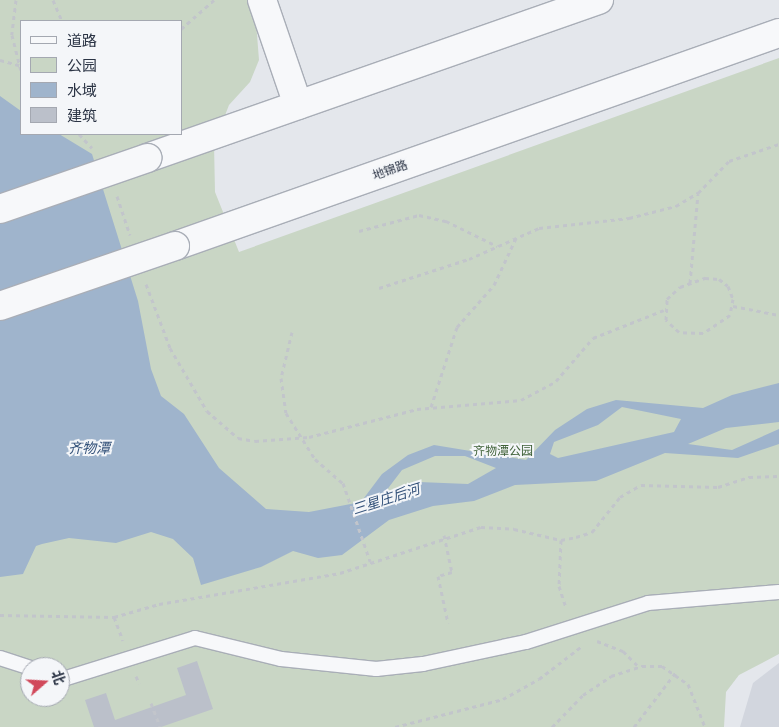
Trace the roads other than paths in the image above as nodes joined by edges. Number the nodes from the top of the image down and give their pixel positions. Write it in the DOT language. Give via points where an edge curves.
graph roads {
  1 [pos="262,0"];
  2 [pos="599,0"];
  3 [pos="779,33"];
  4 [pos="298,105"];
  5 [pos="0,209"];
  6 [pos="0,306"];
  7 [pos="779,592"];
  8 [pos="0,658"];
  9 [pos="20,665"];
  10 [pos="70,677"];
  1 -- 4 [label="street"];
  2 -- 4 [label="street"];
  3 -- 6 [label="street, 地锦路, bridge"];
  4 -- 5 [label="street, bridge"];
  7 -- 10 [label="lane" via="648,603 472,655 376,669 281,659 195,638"];
  8 -- 9 [label="lane"];
}
